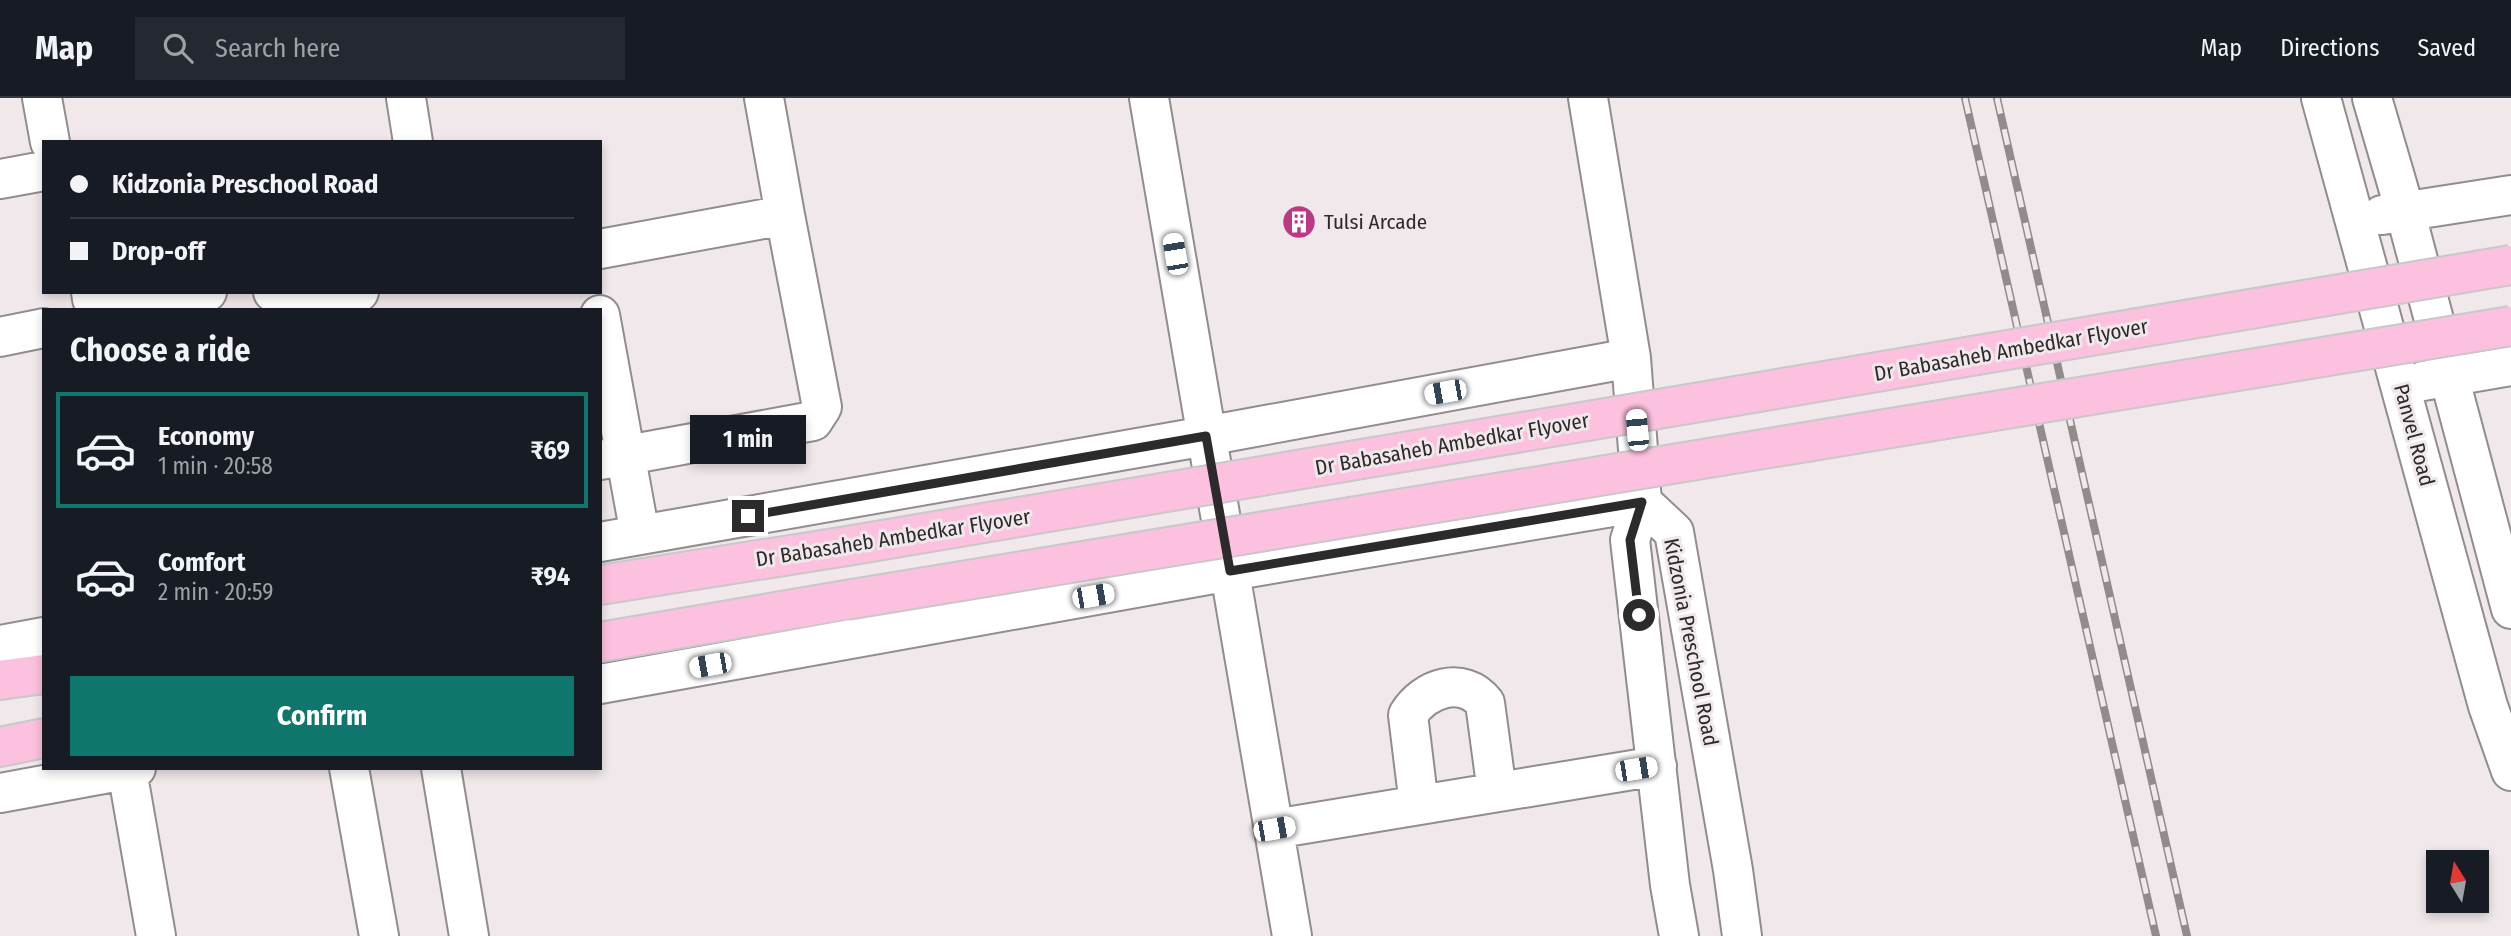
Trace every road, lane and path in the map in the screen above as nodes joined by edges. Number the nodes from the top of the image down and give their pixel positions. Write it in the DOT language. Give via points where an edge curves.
graph roads {
  1 [pos="42,98"];
  2 [pos="406,98"];
  3 [pos="764,98"];
  4 [pos="1149,98"];
  5 [pos="1588,98"];
  6 [pos="2321,98"];
  7 [pos="2372,98"];
  8 [pos="50,140"];
  9 [pos="413,140"];
  10 [pos="42,174"];
  11 [pos="0,179"];
  12 [pos="2511,195"];
  13 [pos="2405,211"];
  14 [pos="785,215"];
  15 [pos="2356,218"];
  16 [pos="602,249"];
  17 [pos="2511,265"];
  18 [pos="91,294"];
  19 [pos="196,294"];
  20 [pos="278,294"];
  21 [pos="337,300"];
  22 [pos="127,307"];
  23 [pos="2511,326"];
  24 [pos="42,328"];
  25 [pos="602,334"];
  26 [pos="0,337"];
  27 [pos="1631,358"];
  28 [pos="2511,366"];
  29 [pos="2449,376"];
  30 [pos="2401,384"];
  31 [pos="1206,436"];
  32 [pos="613,458"];
  33 [pos="1642,502"];
  34 [pos="640,535"];
  35 [pos="602,542"];
  36 [pos="1230,571"];
  37 [pos="602,586"];
  38 [pos="2511,609"];
  39 [pos="42,638"];
  40 [pos="602,642"];
  41 [pos="0,645"];
  42 [pos="42,674"];
  43 [pos="0,680"];
  44 [pos="602,684"];
  45 [pos="42,738"];
  46 [pos="0,747"];
  47 [pos="1657,766"];
  48 [pos="126,770"];
  49 [pos="132,770"];
  50 [pos="349,770"];
  51 [pos="441,770"];
  52 [pos="2511,771"];
  53 [pos="1497,792"];
  54 [pos="0,793"];
  55 [pos="1419,805"];
  56 [pos="1274,829"];
  57 [pos="156,936"];
  58 [pos="379,936"];
  59 [pos="469,936"];
  60 [pos="1292,936"];
  61 [pos="1679,936"];
  62 [pos="1742,936"];
  1 -- 8 [label="street"];
  2 -- 9 [label="street"];
  3 -- 14 [label="street"];
  4 -- 31 [label="street"];
  5 -- 27 [label="street"];
  6 -- 15 [label="street, Panvel Road"];
  7 -- 13 [label="street"];
  10 -- 11 [label="street"];
  12 -- 13 [label="street"];
  13 -- 15 [label="street"];
  13 -- 29 [label="street"];
  14 -- 16 [label="street"];
  14 -- 32 [label="street" via="822,407 813,421"];
  15 -- 30 [label="street, Panvel Road"];
  17 -- 37 [label="main road, Dr Babasaheb Ambedkar Flyover, bridge"];
  18 -- 22 [label="street" via="101,307"];
  19 -- 22 [label="street"];
  20 -- 21 [label="street" via="301,303"];
  23 -- 40 [label="main road, bridge"];
  24 -- 26 [label="street"];
  25 -- 32 [label="street"];
  27 -- 31 [label="street"];
  27 -- 33 [label="street"];
  28 -- 29 [label="street"];
  29 -- 30 [label="street"];
  29 -- 38 [label="street"];
  30 -- 52 [label="street, Panvel Road" via="2488,706"];
  31 -- 34 [label="street"];
  31 -- 36 [label="street"];
  32 -- 34 [label="street"];
  33 -- 36 [label="street"];
  33 -- 47 [label="street, Kidzonia Preschool Road" via="1630,540"];
  33 -- 62 [label="street, Kidzonia Preschool Road" via="1674,532"];
  34 -- 35 [label="street"];
  36 -- 44 [label="street"];
  36 -- 56 [label="street"];
  39 -- 41 [label="street"];
  42 -- 43 [label="main road"];
  45 -- 46 [label="main road"];
  47 -- 53 [label="street"];
  47 -- 61 [label="street, Kidzonia Preschool Road"];
  48 -- 54 [label="street"];
  49 -- 57 [label="street"];
  50 -- 58 [label="street"];
  51 -- 59 [label="street"];
  53 -- 55 [label="street"];
  53 -- 55 [label="street" via="1485,703 1477,693 1454,687 1430,692 1408,715"];
  55 -- 56 [label="street"];
  56 -- 60 [label="street"];
}
